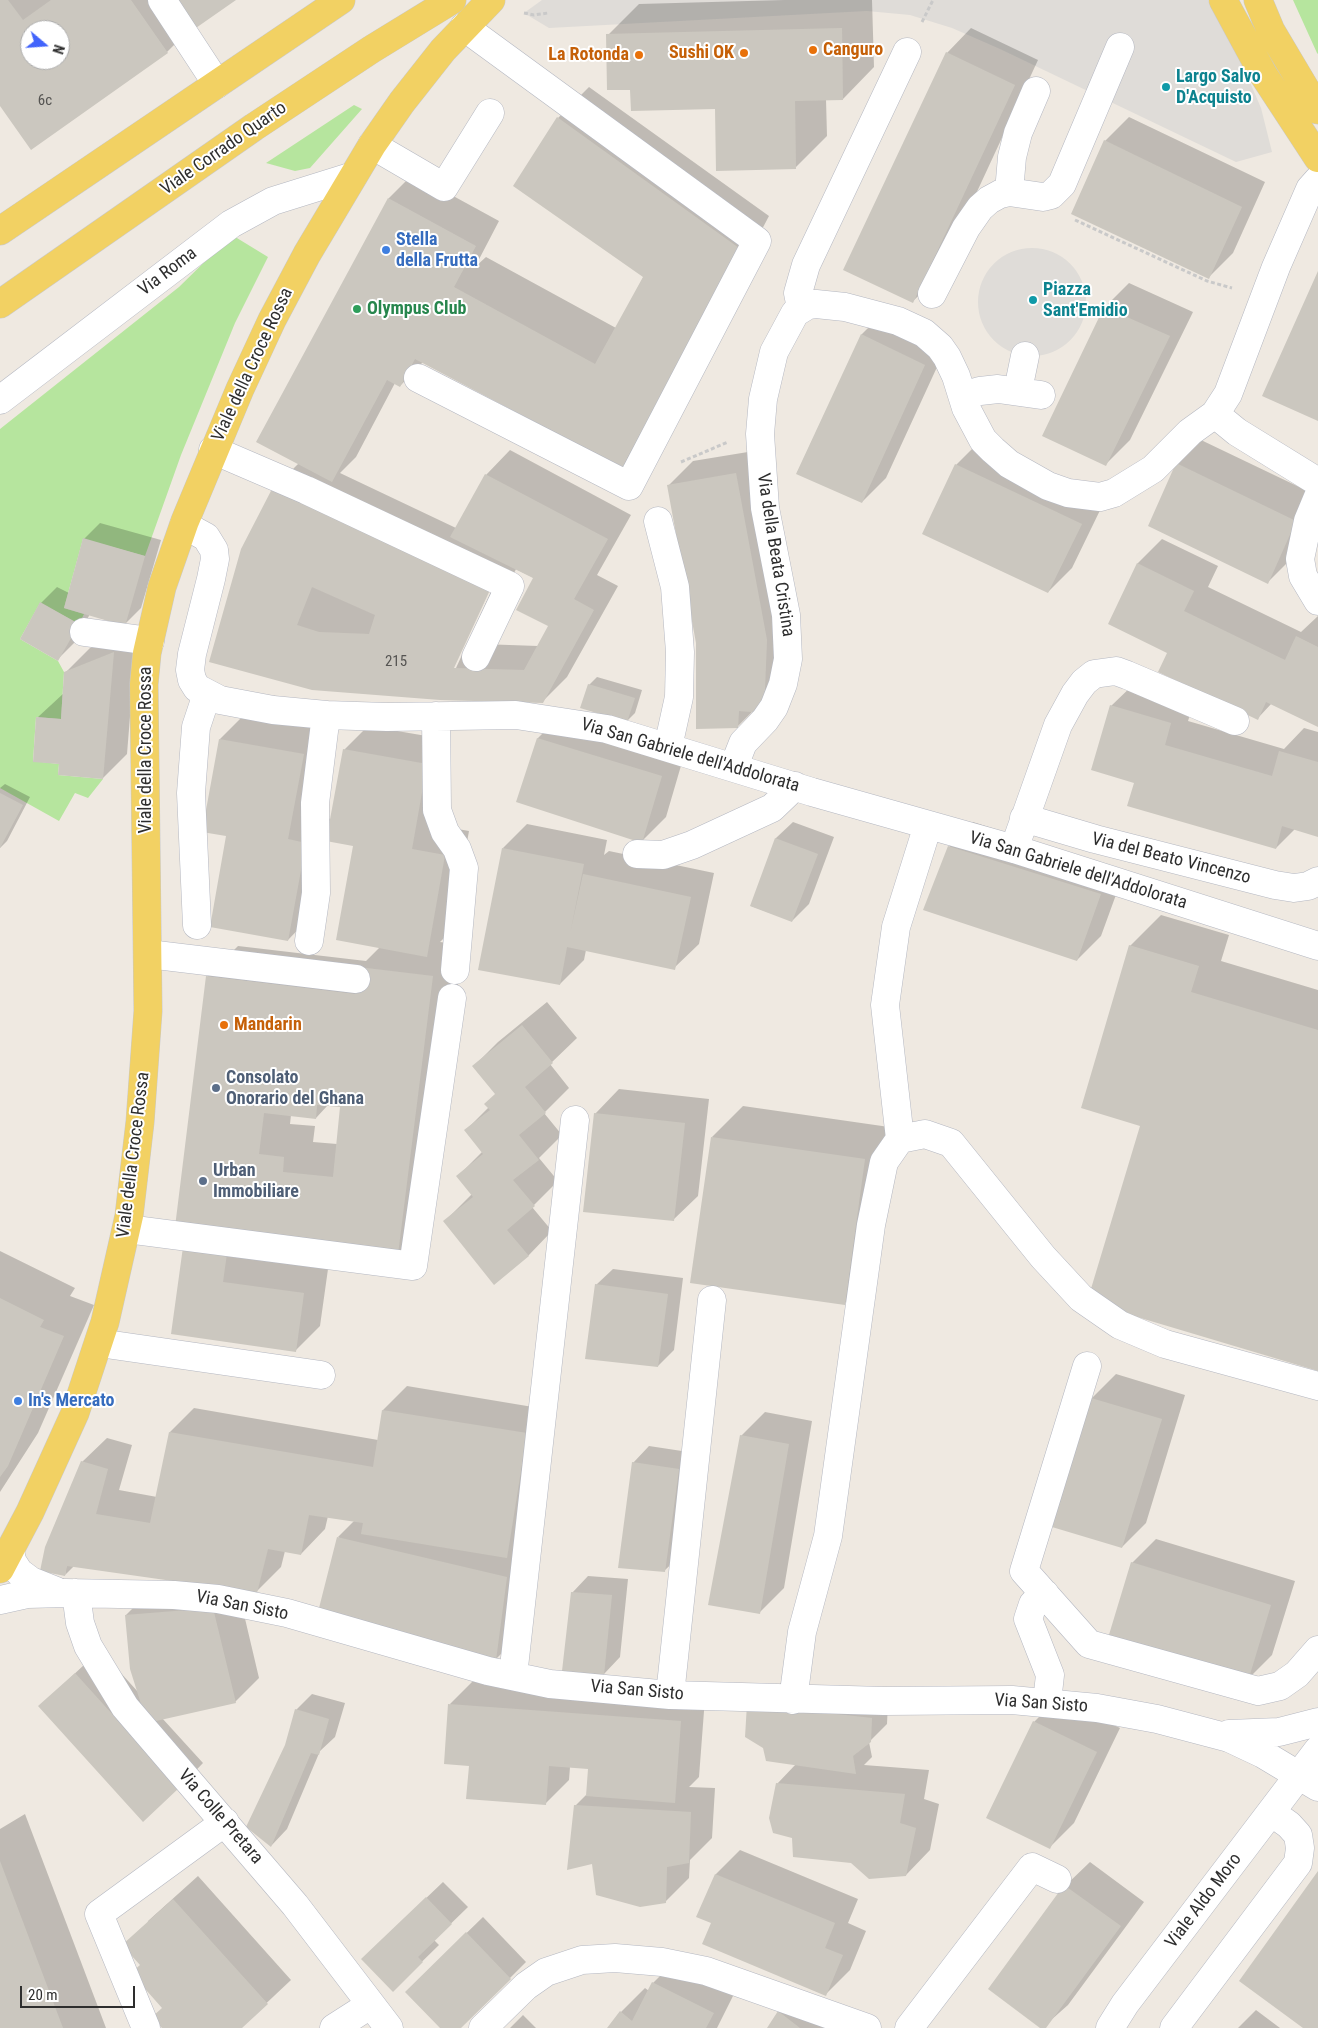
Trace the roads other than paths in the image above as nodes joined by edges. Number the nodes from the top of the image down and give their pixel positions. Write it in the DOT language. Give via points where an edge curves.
graph roads {
  1 [pos="162,0"];
  2 [pos="341,0"];
  3 [pos="452,0"];
  4 [pos="491,0"];
  5 [pos="1223,0"];
  6 [pos="1258,0"];
  7 [pos="464,27"];
  8 [pos="1120,47"];
  9 [pos="907,52"];
  10 [pos="217,84"];
  11 [pos="1036,91"];
  12 [pos="1318,110"];
  13 [pos="490,113"];
  14 [pos="372,146"];
  15 [pos="1318,158"];
  16 [pos="353,176"];
  17 [pos="1318,180"];
  18 [pos="1009,192"];
  19 [pos="0,231"];
  20 [pos="932,294"];
  21 [pos="0,304"];
  22 [pos="801,308"];
  23 [pos="1025,356"];
  24 [pos="418,378"];
  25 [pos="963,396"];
  26 [pos="0,400"];
  27 [pos="1215,414"];
  28 [pos="213,450"];
  29 [pos="1318,482"];
  30 [pos="1318,498"];
  31 [pos="658,521"];
  32 [pos="184,525"];
  33 [pos="1310,549"];
  34 [pos="1318,601"];
  35 [pos="84,632"];
  36 [pos="150,641"];
  37 [pos="476,657"];
  38 [pos="207,694"];
  39 [pos="326,716"];
  40 [pos="436,716"];
  41 [pos="1235,721"];
  42 [pos="668,747"];
  43 [pos="734,766"];
  44 [pos="795,786"];
  45 [pos="1024,818"];
  46 [pos="928,825"];
  47 [pos="1014,849"];
  48 [pos="637,854"];
  49 [pos="1318,881"];
  50 [pos="197,925"];
  51 [pos="309,941"];
  52 [pos="1318,946"];
  53 [pos="148,954"];
  54 [pos="455,970"];
  55 [pos="356,979"];
  56 [pos="452,998"];
  57 [pos="575,1120"];
  58 [pos="900,1140"];
  59 [pos="127,1229"];
  60 [pos="712,1300"];
  61 [pos="99,1343"];
  62 [pos="1087,1366"];
  63 [pos="321,1375"];
  64 [pos="1318,1386"];
  65 [pos="3,1558"];
  66 [pos="70,1593"];
  67 [pos="1045,1594"];
  68 [pos="0,1600"];
  69 [pos="1318,1650"];
  70 [pos="513,1676"];
  71 [pos="670,1695"];
  72 [pos="793,1700"];
  73 [pos="1047,1702"];
  74 [pos="1318,1722"];
  75 [pos="1217,1734"];
  76 [pos="1318,1750"];
  77 [pos="1308,1780"];
  78 [pos="1271,1812"];
  79 [pos="225,1822"];
  80 [pos="1057,1879"];
  81 [pos="370,2005"];
  82 [pos="146,2028"];
  83 [pos="334,2028"];
  84 [pos="390,2028"];
  85 [pos="482,2028"];
  86 [pos="867,2028"];
  87 [pos="909,2028"];
  88 [pos="1110,2028"];
  89 [pos="1174,2028"];
  1 -- 10 [label="street"];
  2 -- 10 [label="main road"];
  3 -- 21 [label="main road, Viale Corrado Quarto" via="372,48 254,127"];
  4 -- 7 [label="main road, Viale della Croce Rossa"];
  5 -- 15 [label="main road" via="1263,74"];
  6 -- 12 [label="main road" via="1271,30"];
  7 -- 14 [label="main road, Viale della Croce Rossa" via="426,70"];
  7 -- 24 [label="street" via="757,240 629,486"];
  8 -- 18 [label="street" via="1067,175 1051,195 1038,197"];
  9 -- 22 [label="street" via="806,265 798,293"];
  10 -- 19 [label="main road"];
  11 -- 18 [label="street" via="1013,151"];
  13 -- 14 [label="street" via="444,187"];
  14 -- 16 [label="main road, Viale della Croce Rossa"];
  16 -- 26 [label="street, Via Roma" via="273,201 231,224"];
  16 -- 28 [label="main road, Viale della Croce Rossa" via="272,320"];
  17 -- 27 [label="street" via="1310,189 1263,298 1228,394"];
  18 -- 20 [label="street" via="994,196 980,208 953,250"];
  22 -- 25 [label="street" via="816,304 845,307 898,321 924,333 947,357"];
  22 -- 43 [label="street, Via della Beata Cristina" via="787,324 774,352 763,399 760,434 765,508 786,615 788,659 774,707 743,744"];
  23 -- 25 [label="street" via="1029,392 991,390"];
  25 -- 27 [label="street" via="983,440 1009,464 1048,486 1084,496 1100,497 1153,469 1190,432"];
  27 -- 29 [label="street" via="1237,432"];
  28 -- 32 [label="main road, Viale della Croce Rossa"];
  28 -- 37 [label="street" via="510,586"];
  30 -- 33 [label="street" via="1308,522"];
  31 -- 42 [label="street" via="675,588 680,652 678,697"];
  32 -- 36 [label="main road, Viale della Croce Rossa" via="162,586"];
  32 -- 38 [label="street" via="206,537 215,554 190,670 194,685"];
  33 -- 34 [label="street" via="1300,559 1303,576"];
  35 -- 36 [label="street"];
  36 -- 53 [label="main road, Viale della Croce Rossa" via="143,725"];
  38 -- 39 [label="street, Via San Gabriele dell'Addolorata" via="240,705"];
  38 -- 50 [label="street" via="196,726 191,793"];
  39 -- 40 [label="street, Via San Gabriele dell'Addolorata"];
  39 -- 51 [label="street" via="315,803 316,893"];
  40 -- 42 [label="street, Via San Gabriele dell'Addolorata" via="516,714 559,719"];
  40 -- 54 [label="street" via="437,810 464,868"];
  41 -- 45 [label="street" via="1122,673 1105,671 1094,674 1084,682 1067,707"];
  42 -- 43 [label="street, Via San Gabriele dell'Addolorata"];
  43 -- 44 [label="street, Via San Gabriele dell'Addolorata"];
  44 -- 46 [label="street, Via San Gabriele dell'Addolorata"];
  44 -- 48 [label="street" via="772,808 692,845 663,855"];
  45 -- 47 [label="street"];
  45 -- 49 [label="street, Via del Beato Vincenzo" via="1095,840 1275,885 1294,888"];
  46 -- 47 [label="street, Via San Gabriele dell'Addolorata"];
  46 -- 58 [label="street" via="896,927 885,1005"];
  47 -- 52 [label="street, Via San Gabriele dell'Addolorata"];
  53 -- 55 [label="street"];
  53 -- 59 [label="main road, Viale della Croce Rossa" via="146,1046"];
  56 -- 59 [label="street" via="413,1266"];
  57 -- 70 [label="street"];
  58 -- 64 [label="street" via="925,1134 951,1143 1043,1258 1081,1298 1120,1325 1165,1344"];
  58 -- 72 [label="street" via="884,1162 871,1225 828,1536 802,1632"];
  59 -- 61 [label="main road, Viale della Croce Rossa"];
  60 -- 71 [label="street"];
  61 -- 63 [label="street"];
  61 -- 65 [label="main road, Viale della Croce Rossa" via="75,1413 30,1512"];
  62 -- 67 [label="street" via="1024,1571"];
  65 -- 66 [label="street, Via San Sisto" via="46,1588"];
  66 -- 68 [label="street, Via San Sisto" via="28,1594"];
  66 -- 70 [label="street, Via San Sisto" via="174,1595 239,1602"];
  66 -- 79 [label="street, Via Colle Pretara" via="88,1646 116,1694"];
  67 -- 69 [label="street" via="1089,1644 1258,1691 1280,1686 1297,1674"];
  67 -- 73 [label="street" via="1033,1604 1028,1619 1050,1675"];
  70 -- 71 [label="street, Via San Sisto" via="550,1684"];
  71 -- 72 [label="street, Via San Sisto"];
  72 -- 73 [label="street, Via San Sisto"];
  73 -- 75 [label="street, Via San Sisto" via="1125,1712"];
  74 -- 75 [label="street, Via San Sisto" via="1279,1732"];
  75 -- 77 [label="street, Via San Sisto" via="1251,1748"];
  76 -- 77 [label="street, Viale Aldo Moro"];
  77 -- 78 [label="street, Viale Aldo Moro"];
  78 -- 88 [label="street, Viale Aldo Moro"];
  78 -- 89 [label="street" via="1298,1835 1298,1863"];
  79 -- 81 [label="street, Via Colle Pretara" via="295,1905"];
  79 -- 82 [label="street" via="99,1914"];
  80 -- 87 [label="street" via="1032,1867"];
  81 -- 83 [label="street"];
  81 -- 84 [label="street, Via Colle Pretara"];
  85 -- 86 [label="street" via="526,1986 546,1972 582,1960 615,1958 662,1962 706,1971"];
}
